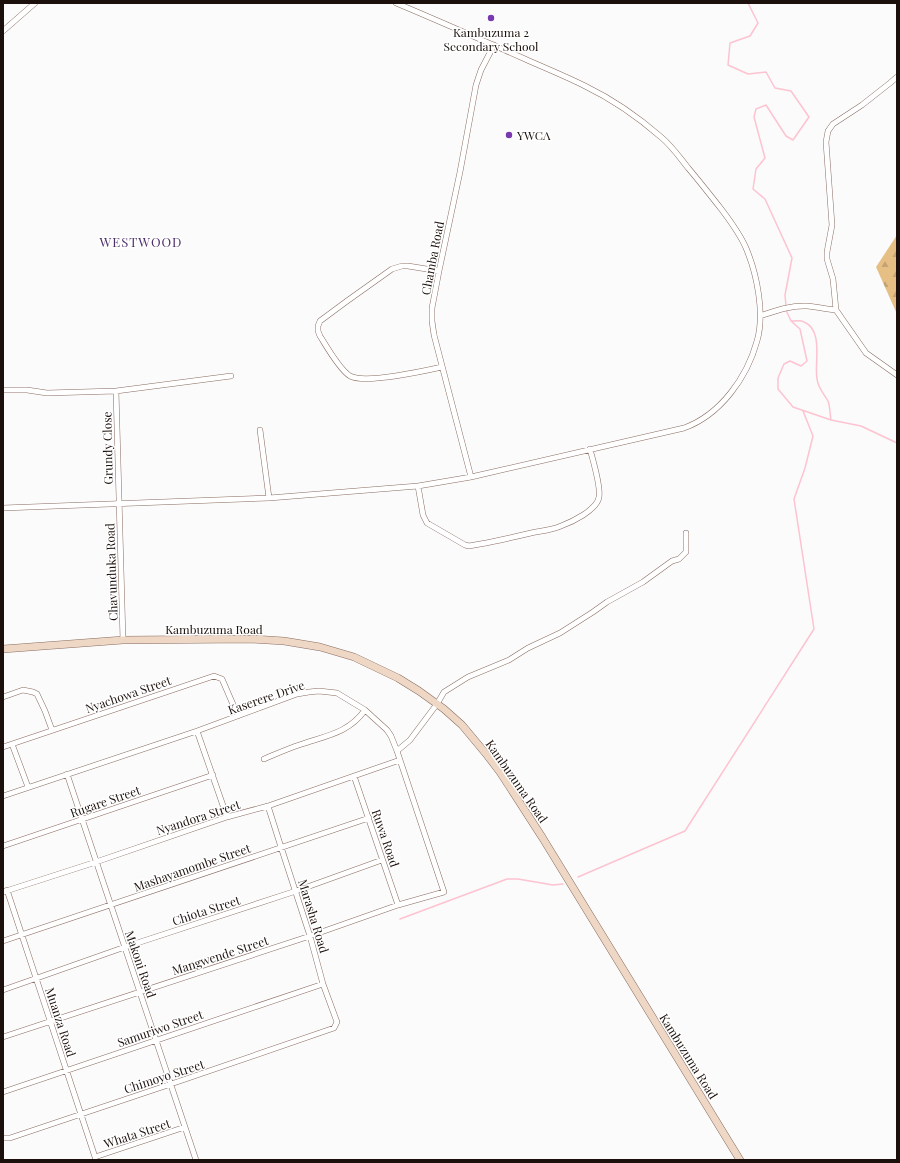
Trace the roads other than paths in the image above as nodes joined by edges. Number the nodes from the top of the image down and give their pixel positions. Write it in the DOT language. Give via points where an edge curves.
graph roads {
  1 [pos="35,3"];
  2 [pos="396,3"];
  3 [pos="3,31"];
  4 [pos="494,45"];
  5 [pos="897,77"];
  6 [pos="439,270"];
  7 [pos="836,310"];
  8 [pos="760,316"];
  9 [pos="442,367"];
  10 [pos="897,375"];
  11 [pos="231,376"];
  12 [pos="3,390"];
  13 [pos="116,391"];
  14 [pos="260,430"];
  15 [pos="590,449"];
  16 [pos="471,477"];
  17 [pos="418,486"];
  18 [pos="269,498"];
  19 [pos="118,504"];
  20 [pos="3,508"];
  21 [pos="686,533"];
  22 [pos="123,640"];
  23 [pos="3,649"];
  24 [pos="3,697"];
  25 [pos="437,704"];
  26 [pos="365,710"];
  27 [pos="238,716"];
  28 [pos="52,730"];
  29 [pos="197,731"];
  30 [pos="12,744"];
  31 [pos="3,747"];
  32 [pos="397,751"];
  33 [pos="264,759"];
  34 [pos="400,760"];
  35 [pos="67,774"];
  36 [pos="213,775"];
  37 [pos="354,776"];
  38 [pos="28,787"];
  39 [pos="3,796"];
  40 [pos="268,806"];
  41 [pos="227,817"];
  42 [pos="369,818"];
  43 [pos="82,819"];
  44 [pos="3,846"];
  45 [pos="281,847"];
  46 [pos="382,860"];
  47 [pos="96,862"];
  48 [pos="5,891"];
  49 [pos="296,891"];
  50 [pos="444,892"];
  51 [pos="110,905"];
  52 [pos="398,905"];
  53 [pos="22,935"];
  54 [pos="310,936"];
  55 [pos="3,941"];
  56 [pos="125,947"];
  57 [pos="37,979"];
  58 [pos="324,984"];
  59 [pos="3,990"];
  60 [pos="140,991"];
  61 [pos="50,1022"];
  62 [pos="331,1030"];
  63 [pos="3,1037"];
  64 [pos="156,1040"];
  65 [pos="66,1071"];
  66 [pos="171,1084"];
  67 [pos="3,1092"];
  68 [pos="80,1114"];
  69 [pos="185,1127"];
  70 [pos="3,1138"];
  71 [pos="95,1158"];
  72 [pos="196,1160"];
  73 [pos="740,1160"];
  1 -- 3 [label="street"];
  2 -- 4 [label="street"];
  4 -- 6 [label="street, Chamba Road" via="476,85"];
  4 -- 8 [label="street" via="592,90 636,116 662,137 712,196 741,238 753,269"];
  5 -- 7 [label="street" via="828,131 827,170 832,225 828,259"];
  6 -- 9 [label="street, Chamba Road" via="432,321"];
  6 -- 9 [label="street" via="408,266 392,269 320,321 318,331 341,368 355,378 391,376"];
  7 -- 8 [label="street" via="806,306 789,307"];
  7 -- 10 [label="street" via="866,353"];
  8 -- 15 [label="street" via="755,349 747,368 731,392 709,415 684,428"];
  9 -- 16 [label="street, Chamba Road"];
  11 -- 13 [label="street"];
  12 -- 13 [label="street"];
  13 -- 19 [label="street, Grundy Close"];
  14 -- 18 [label="street"];
  15 -- 16 [label="street"];
  15 -- 17 [label="street" via="600,493 592,508 561,526 480,544 465,545 427,523"];
  16 -- 17 [label="street"];
  17 -- 18 [label="street"];
  18 -- 19 [label="street"];
  19 -- 20 [label="street"];
  19 -- 22 [label="street, Chavunduka Road"];
  21 -- 25 [label="street" via="686,552 680,558 560,633 456,684 444,692"];
  22 -- 23 [label="main road, Kambuzuma Road"];
  22 -- 25 [label="main road, Kambuzuma Road" via="252,639 320,647 354,657 392,675"];
  24 -- 28 [label="street" via="23,690 37,694"];
  25 -- 32 [label="street" via="410,740"];
  25 -- 73 [label="main road, Kambuzuma Road" via="462,726 496,766"];
  26 -- 27 [label="street, Kaserere Drive" via="337,693 319,691 297,694"];
  26 -- 32 [label="street, Kaserere Drive" via="387,730"];
  26 -- 33 [label="street" via="354,723 339,732"];
  27 -- 28 [label="street, Nyachowa Street" via="222,679 214,676"];
  27 -- 29 [label="street, Kaserere Drive"];
  28 -- 30 [label="street, Nyachowa Street"];
  29 -- 35 [label="street, Kaserere Drive"];
  29 -- 36 [label="street"];
  30 -- 31 [label="street, Nyachowa Street"];
  30 -- 38 [label="street"];
  32 -- 34 [label="street, Kaserere Drive"];
  34 -- 37 [label="street, Nyandora Street"];
  34 -- 50 [label="street, Kaserere Drive"];
  35 -- 38 [label="street, Kaserere Drive"];
  35 -- 43 [label="street, Makoni Road"];
  36 -- 41 [label="street"];
  36 -- 43 [label="street, Rugare Street"];
  37 -- 40 [label="street, Nyandora Street"];
  37 -- 42 [label="street, Ruwa Road"];
  38 -- 39 [label="street, Kaserere Drive"];
  40 -- 41 [label="street, Nyandora Street"];
  40 -- 45 [label="street, Marasha Road"];
  41 -- 47 [label="street, Nyandora Street"];
  42 -- 45 [label="street, Mashayamombe Street"];
  42 -- 46 [label="street, Ruwa Road"];
  43 -- 44 [label="street, Rugare Street"];
  43 -- 47 [label="street, Makoni Road"];
  45 -- 49 [label="street, Marasha Road"];
  45 -- 51 [label="street, Mashayamombe Street"];
  46 -- 49 [label="street, Chiota Street"];
  46 -- 52 [label="street, Ruwa Road"];
  47 -- 48 [label="street, Nyandora Street"];
  47 -- 51 [label="street, Makoni Road"];
  48 -- 53 [label="street, Muanza Road"];
  49 -- 54 [label="street, Marasha Road"];
  49 -- 56 [label="street, Chiota Street"];
  50 -- 52 [label="street, Mangwende Street"];
  51 -- 53 [label="street, Mashayamombe Street"];
  51 -- 56 [label="street, Makoni Road"];
  52 -- 54 [label="street, Mangwende Street"];
  53 -- 55 [label="street, Mashayamombe Street"];
  53 -- 57 [label="street, Muanza Road"];
  54 -- 58 [label="street, Marasha Road"];
  54 -- 60 [label="street, Mangwende Street"];
  56 -- 57 [label="street, Chiota Street"];
  56 -- 60 [label="street, Makoni Road"];
  57 -- 59 [label="street, Chiota Street"];
  57 -- 61 [label="street, Muanza Road"];
  58 -- 62 [label="street, Marasha Road" via="336,1022"];
  58 -- 64 [label="street, Samuriwo Street"];
  60 -- 61 [label="street, Mangwende Street"];
  60 -- 64 [label="street, Makoni Road"];
  61 -- 63 [label="street, Mangwende Street"];
  61 -- 65 [label="street, Muanza Road"];
  62 -- 66 [label="street, Chimoyo Street"];
  64 -- 65 [label="street, Samuriwo Street"];
  64 -- 66 [label="street, Makoni Road"];
  65 -- 67 [label="street, Samuriwo Street"];
  65 -- 68 [label="street, Muanza Road"];
  66 -- 68 [label="street, Chimoyo Street"];
  66 -- 69 [label="street, Makoni Road"];
  68 -- 70 [label="street, Chimoyo Street" via="10,1138"];
  68 -- 71 [label="street, Muanza Road"];
  69 -- 71 [label="street, Whata Street"];
  69 -- 72 [label="street, Makoni Road"];
}
